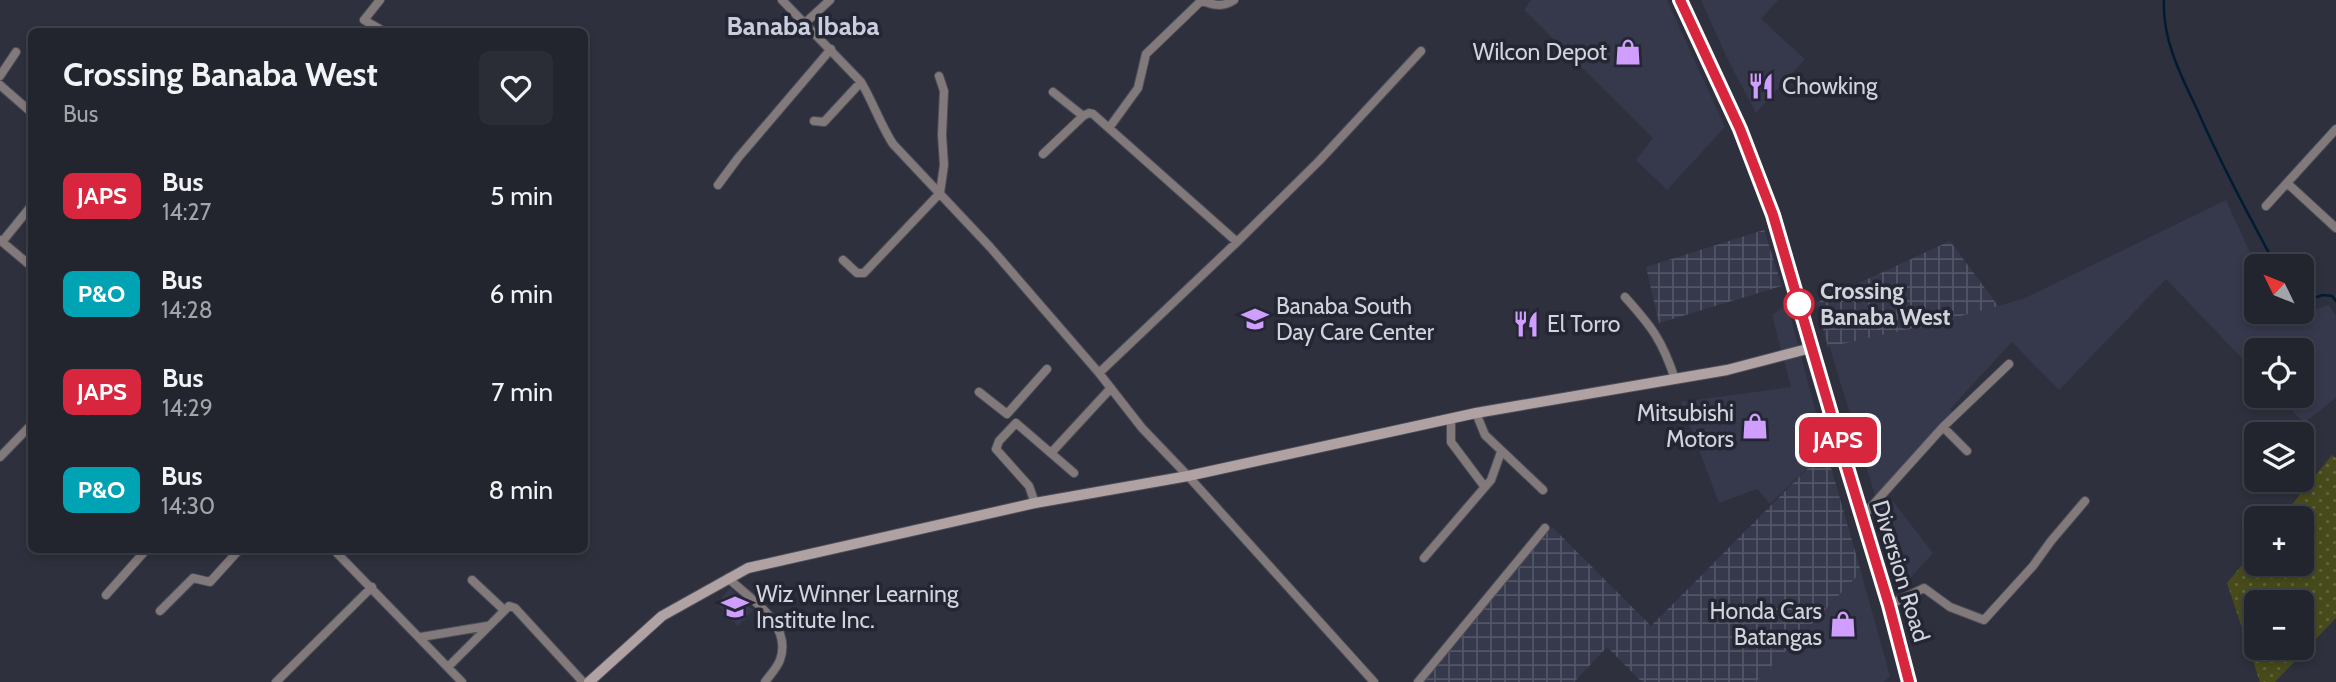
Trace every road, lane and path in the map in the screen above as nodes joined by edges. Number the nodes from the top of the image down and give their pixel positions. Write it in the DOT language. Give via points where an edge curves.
graph roads {
  1 [pos="380,0"];
  2 [pos="782,0"];
  3 [pos="830,0"];
  4 [pos="1201,0"];
  5 [pos="1234,0"];
  6 [pos="1680,0"];
  7 [pos="805,23"];
  8 [pos="378,28"];
  9 [pos="831,50"];
  10 [pos="1421,51"];
  11 [pos="16,52"];
  12 [pos="0,76"];
  13 [pos="939,76"];
  14 [pos="861,82"];
  15 [pos="0,85"];
  16 [pos="1054,92"];
  17 [pos="28,110"];
  18 [pos="1083,116"];
  19 [pos="814,121"];
  20 [pos="1109,128"];
  21 [pos="2335,134"];
  22 [pos="1043,155"];
  23 [pos="2287,183"];
  24 [pos="718,185"];
  25 [pos="940,192"];
  26 [pos="2266,206"];
  27 [pos="28,210"];
  28 [pos="2336,228"];
  29 [pos="1,241"];
  30 [pos="1237,242"];
  31 [pos="843,260"];
  32 [pos="28,264"];
  33 [pos="1625,297"];
  34 [pos="1811,348"];
  35 [pos="2009,364"];
  36 [pos="1047,369"];
  37 [pos="1099,373"];
  38 [pos="1675,379"];
  39 [pos="1111,388"];
  40 [pos="979,392"];
  41 [pos="1476,413"];
  42 [pos="1007,415"];
  43 [pos="1451,418"];
  44 [pos="1016,423"];
  45 [pos="1944,427"];
  46 [pos="28,428"];
  47 [pos="1966,451"];
  48 [pos="1501,452"];
  49 [pos="1051,453"];
  50 [pos="0,457"];
  51 [pos="1074,474"];
  52 [pos="1188,476"];
  53 [pos="1484,486"];
  54 [pos="1543,490"];
  55 [pos="2085,501"];
  56 [pos="1035,503"];
  57 [pos="1862,517"];
  58 [pos="1545,528"];
  59 [pos="143,553"];
  60 [pos="236,553"];
  61 [pos="337,553"];
  62 [pos="1424,558"];
  63 [pos="728,578"];
  64 [pos="472,580"];
  65 [pos="372,587"];
  66 [pos="106,595"];
  67 [pos="1889,605"];
  68 [pos="504,610"];
  69 [pos="160,611"];
  70 [pos="488,626"];
  71 [pos="421,637"];
  72 [pos="448,667"];
  73 [pos="276,682"];
  74 [pos="462,682"];
  75 [pos="583,682"];
  76 [pos="589,682"];
  77 [pos="765,682"];
  78 [pos="1374,682"];
  79 [pos="1418,682"];
  80 [pos="1909,682"];
  1 -- 8 [label="street" via="364,20"];
  2 -- 7 [label="street"];
  3 -- 7 [label="street"];
  4 -- 5 [label="street" via="1219,6"];
  4 -- 20 [label="street" via="1146,54 1138,88"];
  6 -- 34 [label="highway, Diversion Road" via="1758,171"];
  7 -- 9 [label="street"];
  9 -- 14 [label="street"];
  9 -- 24 [label="street"];
  10 -- 30 [label="street"];
  11 -- 12 [label="street"];
  13 -- 25 [label="street" via="944,92"];
  14 -- 19 [label="street" via="824,122"];
  14 -- 25 [label="street" via="893,144"];
  15 -- 17 [label="street"];
  16 -- 18 [label="street"];
  18 -- 20 [label="street" via="1093,114"];
  18 -- 22 [label="street"];
  20 -- 30 [label="street"];
  21 -- 23 [label="street"];
  23 -- 26 [label="street"];
  23 -- 28 [label="street"];
  25 -- 31 [label="street" via="864,273 857,273"];
  25 -- 37 [label="street"];
  27 -- 29 [label="street"];
  29 -- 32 [label="street"];
  30 -- 37 [label="street"];
  33 -- 38 [label="street" via="1660,340"];
  34 -- 38 [label="street"];
  34 -- 57 [label="highway, Diversion Road"];
  35 -- 45 [label="street"];
  36 -- 42 [label="street"];
  37 -- 39 [label="street"];
  38 -- 41 [label="street"];
  39 -- 49 [label="street"];
  39 -- 52 [label="street"];
  40 -- 42 [label="street"];
  41 -- 43 [label="street"];
  41 -- 48 [label="street" via="1485,435"];
  42 -- 44 [label="street"];
  43 -- 52 [label="street"];
  43 -- 53 [label="street" via="1451,442"];
  44 -- 49 [label="street"];
  44 -- 56 [label="street" via="996,449 1029,486"];
  45 -- 47 [label="street"];
  45 -- 57 [label="street"];
  46 -- 50 [label="street"];
  48 -- 53 [label="street" via="1495,473"];
  48 -- 54 [label="street"];
  49 -- 51 [label="street"];
  52 -- 56 [label="street"];
  52 -- 78 [label="street"];
  53 -- 62 [label="street"];
  55 -- 67 [label="street" via="1984,620 1950,607 1924,588"];
  56 -- 63 [label="street" via="812,552 748,568"];
  57 -- 67 [label="highway, Diversion Road"];
  58 -- 79 [label="street"];
  59 -- 66 [label="street"];
  60 -- 69 [label="street" via="210,582 193,578"];
  61 -- 65 [label="street"];
  63 -- 76 [label="street" via="662,616"];
  63 -- 77 [label="street" via="776,623 782,639 779,662"];
  64 -- 68 [label="street"];
  65 -- 71 [label="street"];
  65 -- 73 [label="street"];
  67 -- 80 [label="highway, Diversion Road"];
  68 -- 70 [label="street"];
  68 -- 75 [label="street" via="515,608"];
  70 -- 71 [label="street"];
  70 -- 72 [label="street"];
  71 -- 72 [label="street"];
  72 -- 74 [label="street"];
}
